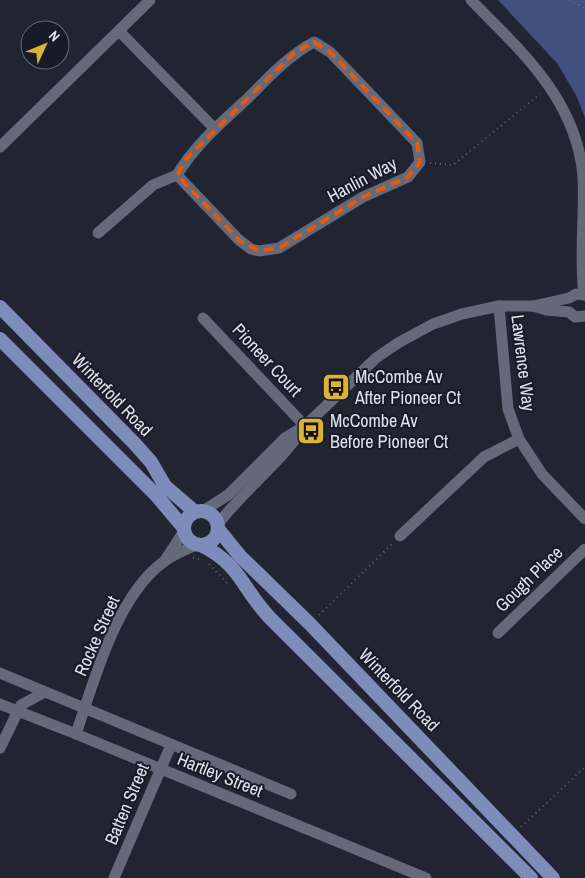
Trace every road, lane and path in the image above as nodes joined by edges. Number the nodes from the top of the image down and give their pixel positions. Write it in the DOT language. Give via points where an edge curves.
graph roads {
  1 [pos="150,0"];
  2 [pos="471,0"];
  3 [pos="570,0"];
  4 [pos="584,0"];
  5 [pos="578,5"];
  6 [pos="585,9"];
  7 [pos="119,30"];
  8 [pos="550,86"];
  9 [pos="215,129"];
  10 [pos="0,147"];
  11 [pos="420,162"];
  12 [pos="177,175"];
  13 [pos="98,233"];
  14 [pos="579,296"];
  15 [pos="499,306"];
  16 [pos="533,306"];
  17 [pos="0,307"];
  18 [pos="568,312"];
  19 [pos="585,316"];
  20 [pos="203,318"];
  21 [pos="0,339"];
  22 [pos="305,426"];
  23 [pos="520,438"];
  24 [pos="198,511"];
  25 [pos="585,519"];
  26 [pos="218,526"];
  27 [pos="184,529"];
  28 [pos="400,536"];
  29 [pos="199,545"];
  30 [pos="585,549"];
  31 [pos="187,557"];
  32 [pos="164,562"];
  33 [pos="230,586"];
  34 [pos="310,624"];
  35 [pos="498,633"];
  36 [pos="0,673"];
  37 [pos="45,692"];
  38 [pos="0,704"];
  39 [pos="84,709"];
  40 [pos="16,711"];
  41 [pos="76,734"];
  42 [pos="171,745"];
  43 [pos="0,748"];
  44 [pos="585,767"];
  45 [pos="161,769"];
  46 [pos="291,794"];
  47 [pos="512,835"];
  48 [pos="550,877"];
  49 [pos="114,878"];
  50 [pos="426,878"];
  51 [pos="530,878"];
  1 -- 7 [label="street"];
  2 -- 8 [label="street" via="536,67"];
  3 -- 5 [label="path"];
  4 -- 5 [label="path"];
  5 -- 6 [label="path"];
  7 -- 9 [label="street"];
  7 -- 10 [label="street"];
  8 -- 11 [label="path" via="452,165"];
  8 -- 14 [label="street" via="572,129 582,175 582,278"];
  9 -- 11 [label="street, Hanlin Way" via="295,52 314,42 330,52 417,143"];
  9 -- 12 [label="street, Hanlin Way" via="186,159"];
  11 -- 12 [label="street, Hanlin Way" via="408,177 363,197 269,251 250,248 239,240"];
  12 -- 13 [label="street" via="153,185"];
  14 -- 16 [label="street"];
  14 -- 18 [label="street" via="567,306"];
  15 -- 16 [label="street"];
  15 -- 22 [label="street" via="447,318 398,343 376,358"];
  15 -- 23 [label="street, Lawrence Way" via="508,409"];
  16 -- 18 [label="street"];
  17 -- 24 [label="main road, Winterfold Road" via="135,444 151,462 165,486"];
  18 -- 19 [label="street" via="575,317"];
  20 -- 22 [label="street, Pioneer Court"];
  21 -- 27 [label="main road" via="156,495"];
  22 -- 24 [label="street" via="285,438 228,495"];
  22 -- 26 [label="street" via="292,446 235,501"];
  23 -- 25 [label="street, Lawrence Way" via="542,474"];
  23 -- 28 [label="street" via="484,457"];
  24 -- 26 [label="main road" via="212,515"];
  24 -- 27 [label="main road" via="186,518"];
  26 -- 29 [label="main road" via="215,539"];
  26 -- 34 [label="main road, Winterfold Road" via="240,556"];
  27 -- 29 [label="main road" via="188,539"];
  27 -- 32 [label="street, Rocke Street"];
  28 -- 34 [label="path"];
  29 -- 32 [label="street, Rocke Street"];
  29 -- 51 [label="main road" via="232,565 269,617"];
  30 -- 35 [label="street, Gough Place"];
  31 -- 33 [label="path" via="205,561"];
  32 -- 39 [label="street, Rocke Street" via="142,584 122,616"];
  34 -- 47 [label="main road, Winterfold Road"];
  36 -- 37 [label="street, Hartley Street"];
  37 -- 39 [label="street, Hartley Street"];
  37 -- 40 [label="street" via="26,700"];
  38 -- 40 [label="street, Hartley Street"];
  39 -- 41 [label="street, Rocke Street"];
  39 -- 42 [label="street, Hartley Street"];
  40 -- 41 [label="street, Hartley Street"];
  40 -- 43 [label="street"];
  41 -- 45 [label="street, Hartley Street"];
  42 -- 45 [label="street, Batten Street"];
  42 -- 46 [label="street, Hartley Street"];
  44 -- 47 [label="path"];
  45 -- 49 [label="street, Batten Street"];
  45 -- 50 [label="street, Hartley Street"];
  47 -- 48 [label="main road, Winterfold Road"];
}
